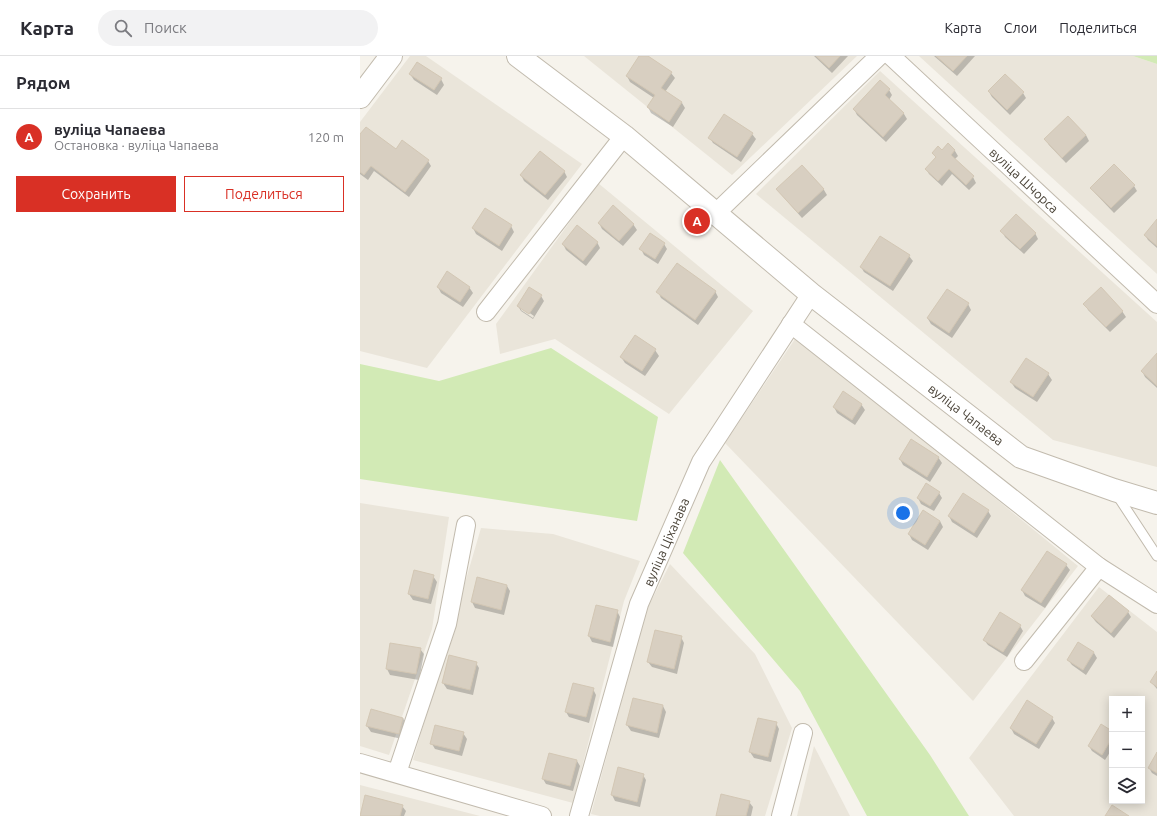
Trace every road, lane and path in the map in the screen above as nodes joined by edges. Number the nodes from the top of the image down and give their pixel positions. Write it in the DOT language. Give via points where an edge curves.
graph roads {
  1 [pos="392,56"];
  2 [pos="518,56"];
  3 [pos="879,56"];
  4 [pos="892,56"];
  5 [pos="360,96"];
  6 [pos="624,136"];
  7 [pos="716,213"];
  8 [pos="811,294"];
  9 [pos="1157,304"];
  10 [pos="486,312"];
  11 [pos="791,324"];
  12 [pos="1114,490"];
  13 [pos="1157,503"];
  14 [pos="466,525"];
  15 [pos="1157,556"];
  16 [pos="1099,567"];
  17 [pos="1157,604"];
  18 [pos="1024,661"];
  19 [pos="803,733"];
  20 [pos="360,762"];
  21 [pos="397,773"];
  22 [pos="542,816"];
  23 [pos="579,816"];
  24 [pos="781,816"];
  1 -- 5 [label="street"];
  2 -- 6 [label="street, вуліца Чапаева"];
  3 -- 7 [label="street"];
  4 -- 9 [label="street, вуліца Шчорса"];
  6 -- 7 [label="street, вуліца Чапаева"];
  6 -- 10 [label="street"];
  7 -- 8 [label="street, вуліца Чапаева"];
  8 -- 11 [label="street, вуліца Ціханава"];
  8 -- 12 [label="street, вуліца Чапаева" via="1021,457"];
  11 -- 16 [label="street"];
  11 -- 23 [label="street, вуліца Ціханава" via="701,462 639,604"];
  12 -- 13 [label="street, вуліца Чапаева"];
  12 -- 15 [label="lane"];
  14 -- 21 [label="street" via="447,624"];
  16 -- 17 [label="street"];
  16 -- 18 [label="street"];
  19 -- 24 [label="street"];
  20 -- 21 [label="street"];
  21 -- 22 [label="street"];
}
